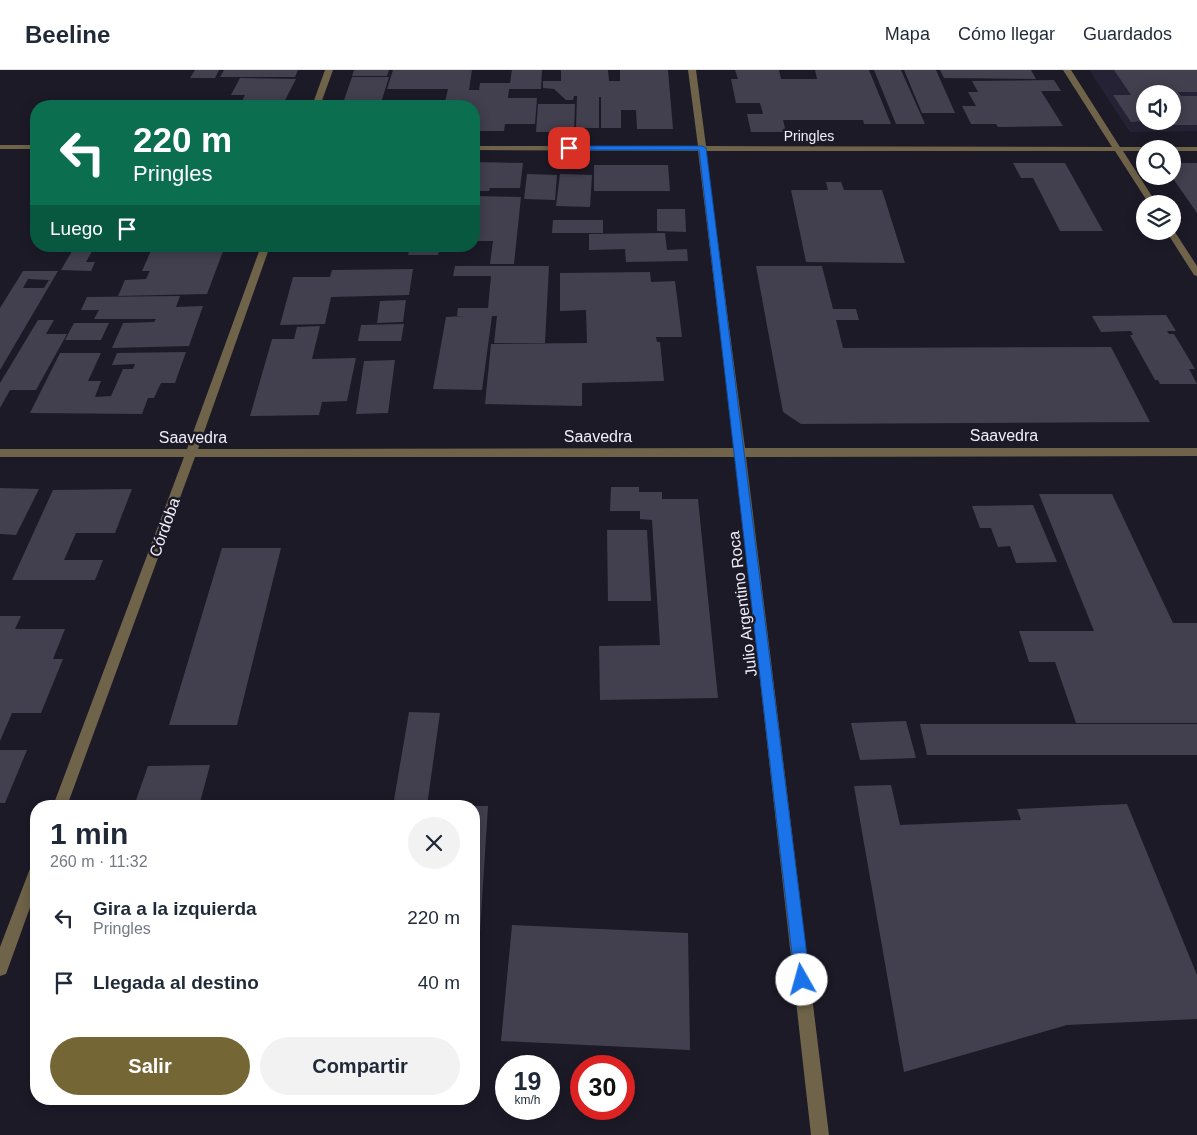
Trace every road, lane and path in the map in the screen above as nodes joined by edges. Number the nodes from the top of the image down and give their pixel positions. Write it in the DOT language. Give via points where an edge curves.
graph roads {
  1 [pos="329,70"];
  2 [pos="692,70"];
  3 [pos="1067,70"];
  4 [pos="318,100"];
  5 [pos="0,147"];
  6 [pos="30,147"];
  7 [pos="480,148"];
  8 [pos="702,148"];
  9 [pos="1118,149"];
  10 [pos="1136,149"];
  11 [pos="1181,149"];
  12 [pos="1197,149"];
  13 [pos="1147,195"];
  14 [pos="1176,240"];
  15 [pos="264,252"];
  16 [pos="1197,273"];
  17 [pos="740,451"];
  18 [pos="1197,452"];
  19 [pos="0,453"];
  20 [pos="191,454"];
  21 [pos="62,800"];
  22 [pos="30,886"];
  23 [pos="0,968"];
  24 [pos="820,1135"];
  1 -- 4 [label="street"];
  2 -- 8 [label="street, Julio Argentino Roca"];
  3 -- 9 [label="street"];
  5 -- 6 [label="street"];
  7 -- 8 [label="street, Pringles"];
  8 -- 9 [label="street, Pringles"];
  8 -- 17 [label="street, Julio Argentino Roca"];
  9 -- 10 [label="street, Pringles"];
  9 -- 13 [label="street"];
  11 -- 12 [label="street"];
  14 -- 16 [label="street"];
  15 -- 20 [label="street, Córdoba"];
  17 -- 18 [label="street, Saavedra"];
  17 -- 20 [label="street, Saavedra"];
  17 -- 24 [label="street, Julio Argentino Roca"];
  19 -- 20 [label="street, Saavedra"];
  20 -- 21 [label="street, Córdoba"];
  22 -- 23 [label="street"];
}
